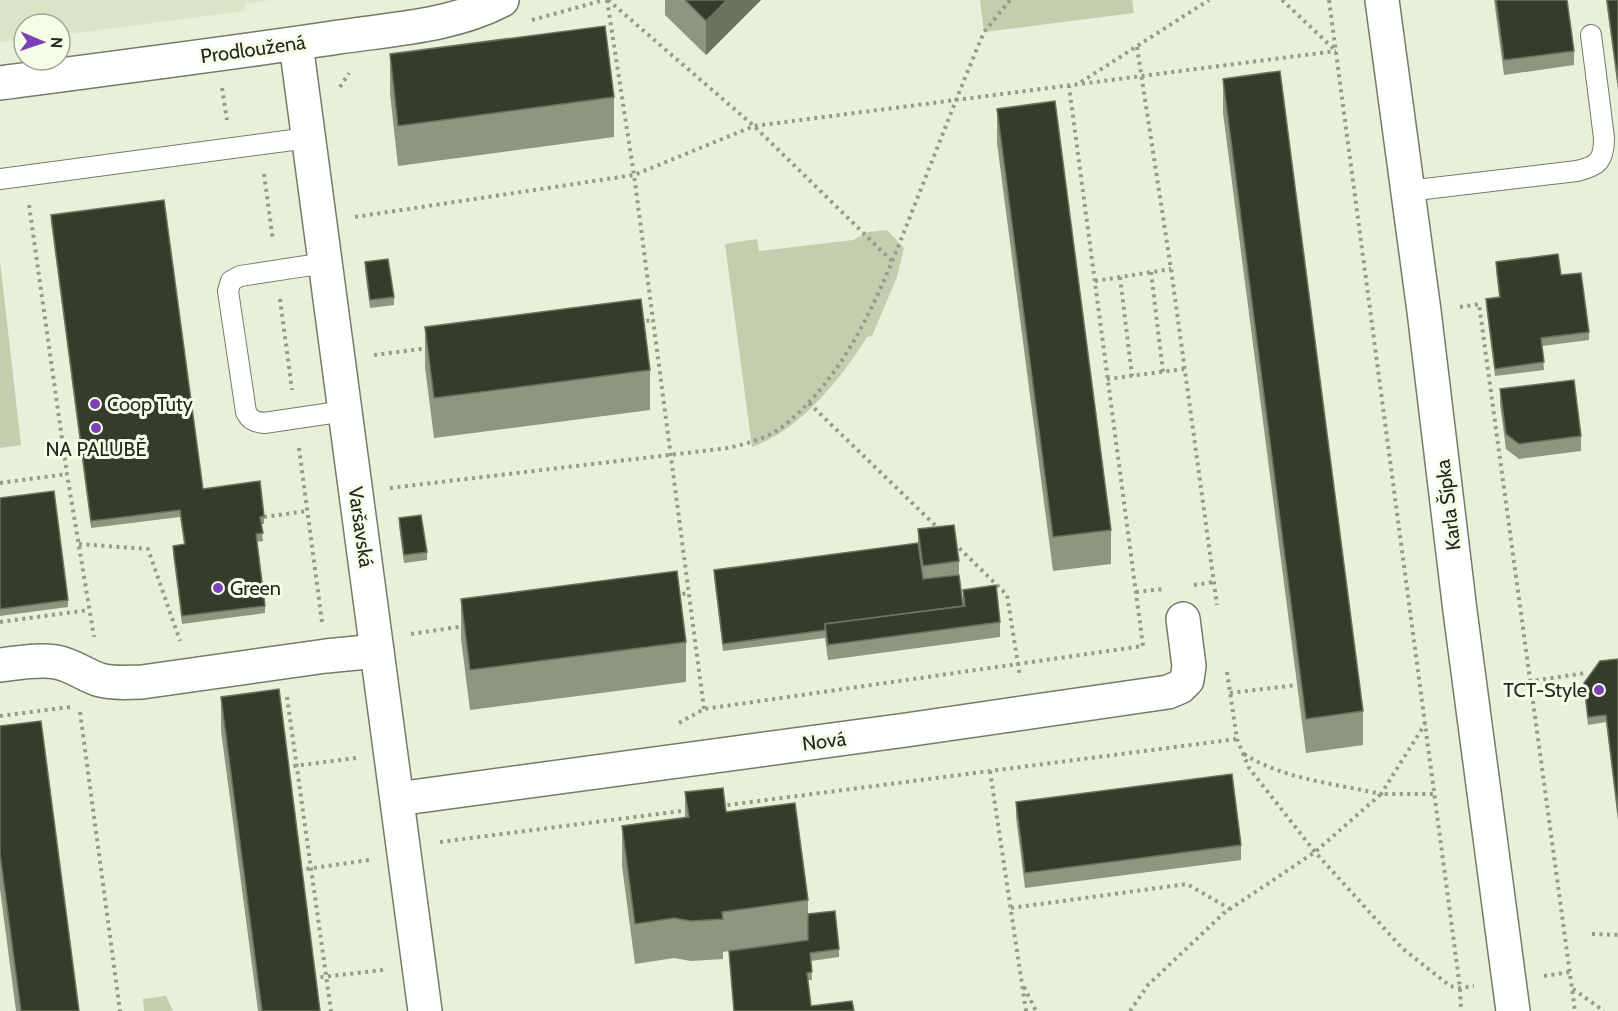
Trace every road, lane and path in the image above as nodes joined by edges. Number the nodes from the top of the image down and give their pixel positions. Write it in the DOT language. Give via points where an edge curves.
graph roads {
  1 [pos="502,0"];
  2 [pos="608,0"];
  3 [pos="1010,0"];
  4 [pos="1209,0"];
  5 [pos="1282,0"];
  6 [pos="1329,0"];
  7 [pos="1382,0"];
  8 [pos="1591,35"];
  9 [pos="296,44"];
  10 [pos="1137,47"];
  11 [pos="1336,51"];
  12 [pos="218,54"];
  13 [pos="1142,76"];
  14 [pos="0,83"];
  15 [pos="1077,84"];
  16 [pos="1069,86"];
  17 [pos="956,100"];
  18 [pos="754,126"];
  19 [pos="308,138"];
  20 [pos="230,148"];
  21 [pos="634,175"];
  22 [pos="0,179"];
  23 [pos="1408,191"];
  24 [pos="29,201"];
  25 [pos="350,218"];
  26 [pos="892,261"];
  27 [pos="325,264"];
  28 [pos="1172,269"];
  29 [pos="1151,272"];
  30 [pos="1120,277"];
  31 [pos="1095,281"];
  32 [pos="1424,311"];
  33 [pos="653,320"];
  34 [pos="630,323"];
  35 [pos="440,347"];
  36 [pos="368,356"];
  37 [pos="1184,369"];
  38 [pos="1163,372"];
  39 [pos="1132,376"];
  40 [pos="1107,380"];
  41 [pos="809,403"];
  42 [pos="345,411"];
  43 [pos="671,455"];
  44 [pos="67,474"];
  45 [pos="0,483"];
  46 [pos="387,488"];
  47 [pos="307,511"];
  48 [pos="264,517"];
  49 [pos="79,544"];
  50 [pos="689,593"];
  51 [pos="665,596"];
  52 [pos="89,610"];
  53 [pos="1219,616"];
  54 [pos="1183,619"];
  55 [pos="0,622"];
  56 [pos="477,624"];
  57 [pos="406,635"];
  58 [pos="377,651"];
  59 [pos="184,652"];
  60 [pos="1018,664"];
  61 [pos="0,665"];
  62 [pos="1227,671"];
  63 [pos="1585,673"];
  64 [pos="100,680"];
  65 [pos="1530,682"];
  66 [pos="1297,685"];
  67 [pos="286,690"];
  68 [pos="1471,690"];
  69 [pos="1230,693"];
  70 [pos="80,706"];
  71 [pos="704,709"];
  72 [pos="1026,712"];
  73 [pos="1425,722"];
  74 [pos="677,724"];
  75 [pos="1237,739"];
  76 [pos="1244,753"];
  77 [pos="357,758"];
  78 [pos="297,765"];
  79 [pos="285,767"];
  80 [pos="990,771"];
  81 [pos="1381,794"];
  82 [pos="1435,794"];
  83 [pos="397,799"];
  84 [pos="713,807"];
  85 [pos="689,810"];
  86 [pos="440,842"];
  87 [pos="1315,852"];
  88 [pos="370,860"];
  89 [pos="311,868"];
  90 [pos="299,870"];
  91 [pos="1011,908"];
  92 [pos="1230,909"];
  93 [pos="1592,934"];
  94 [pos="1618,935"];
  95 [pos="384,970"];
  96 [pos="326,977"];
  97 [pos="313,978"];
  98 [pos="1022,983"];
  99 [pos="1460,988"];
  100 [pos="1572,988"];
  101 [pos="120,1011"];
  102 [pos="331,1011"];
  103 [pos="425,1011"];
  104 [pos="1026,1011"];
  105 [pos="1036,1011"];
  106 [pos="1130,1011"];
  107 [pos="1461,1011"];
  108 [pos="1513,1011"];
  109 [pos="1575,1011"];
  110 [pos="1604,1011"];
  1 -- 9 [label="street, Prodloužená" via="464,16 432,23"];
  2 -- 18 [label="path"];
  2 -- 21 [label="path"];
  3 -- 17 [label="path" via="984,32"];
  4 -- 10 [label="path"];
  5 -- 11 [label="path"];
  6 -- 11 [label="path"];
  7 -- 23 [label="street, Karla Šípka"];
  8 -- 23 [label="lane" via="1604,138 1599,162 1577,171"];
  9 -- 12 [label="street, Prodloužená"];
  9 -- 19 [label="street, Varšavská"];
  10 -- 13 [label="path"];
  10 -- 15 [label="path"];
  11 -- 13 [label="path"];
  11 -- 73 [label="path"];
  12 -- 14 [label="street, Prodloužená"];
  12 -- 20 [label="path"];
  13 -- 15 [label="path"];
  13 -- 28 [label="path"];
  15 -- 16 [label="path"];
  16 -- 17 [label="path"];
  16 -- 31 [label="path"];
  17 -- 18 [label="path"];
  17 -- 26 [label="path"];
  18 -- 21 [label="path"];
  18 -- 26 [label="path"];
  19 -- 20 [label="lane"];
  19 -- 27 [label="street, Varšavská"];
  20 -- 22 [label="lane"];
  21 -- 25 [label="path"];
  21 -- 33 [label="path"];
  23 -- 32 [label="street, Karla Šípka"];
  24 -- 44 [label="path"];
  26 -- 41 [label="path" via="843,359"];
  27 -- 42 [label="street, Varšavská"];
  27 -- 42 [label="lane" via="240,276 231,281 228,291 249,417 264,423"];
  28 -- 29 [label="path"];
  28 -- 37 [label="path"];
  29 -- 30 [label="path"];
  29 -- 38 [label="path"];
  30 -- 31 [label="path"];
  30 -- 39 [label="path"];
  31 -- 40 [label="path"];
  32 -- 65 [label="path" via="1479,304"];
  32 -- 68 [label="street, Karla Šípka"];
  33 -- 34 [label="path"];
  33 -- 43 [label="path"];
  35 -- 36 [label="path"];
  37 -- 38 [label="path"];
  37 -- 53 [label="path"];
  38 -- 39 [label="path"];
  39 -- 40 [label="path"];
  40 -- 60 [label="path" via="1143,646"];
  41 -- 43 [label="path" via="762,439"];
  41 -- 60 [label="path" via="1007,594"];
  42 -- 58 [label="street, Varšavská"];
  43 -- 46 [label="path"];
  43 -- 50 [label="path"];
  44 -- 45 [label="path"];
  44 -- 49 [label="path"];
  47 -- 48 [label="path"];
  49 -- 52 [label="path"];
  49 -- 59 [label="path" via="148,549"];
  50 -- 51 [label="path"];
  50 -- 71 [label="path"];
  52 -- 55 [label="path"];
  52 -- 64 [label="path"];
  54 -- 72 [label="street, Nová" via="1189,666 1187,680 1180,687 1168,692"];
  56 -- 57 [label="path"];
  58 -- 64 [label="street" via="142,682"];
  58 -- 83 [label="street, Varšavská"];
  60 -- 71 [label="path"];
  60 -- 72 [label="path"];
  61 -- 64 [label="street" via="56,662"];
  62 -- 69 [label="path"];
  63 -- 65 [label="path"];
  65 -- 68 [label="path"];
  65 -- 100 [label="path"];
  66 -- 69 [label="path"];
  67 -- 78 [label="path"];
  68 -- 108 [label="street, Karla Šípka"];
  69 -- 75 [label="path"];
  70 -- 101 [label="path"];
  71 -- 74 [label="path"];
  72 -- 83 [label="street, Nová"];
  73 -- 81 [label="path"];
  73 -- 82 [label="path"];
  75 -- 76 [label="path"];
  75 -- 80 [label="path"];
  76 -- 81 [label="path" via="1282,772"];
  76 -- 87 [label="path" via="1249,768"];
  77 -- 78 [label="path"];
  78 -- 79 [label="path"];
  78 -- 89 [label="path"];
  80 -- 84 [label="path"];
  80 -- 91 [label="path"];
  81 -- 82 [label="path"];
  81 -- 87 [label="path"];
  82 -- 99 [label="path"];
  83 -- 103 [label="street, Varšavská"];
  85 -- 86 [label="path"];
  87 -- 92 [label="path"];
  87 -- 99 [label="path" via="1402,948 1450,986"];
  88 -- 89 [label="path"];
  89 -- 90 [label="path"];
  89 -- 96 [label="path"];
  91 -- 92 [label="path" via="1187,884"];
  91 -- 98 [label="path"];
  92 -- 106 [label="path" via="1148,985"];
  93 -- 94 [label="path"];
  95 -- 96 [label="path"];
  96 -- 97 [label="path"];
  96 -- 102 [label="path"];
  98 -- 104 [label="path"];
  98 -- 105 [label="path"];
  99 -- 107 [label="path"];
  100 -- 109 [label="path"];
  100 -- 110 [label="path"];
}
